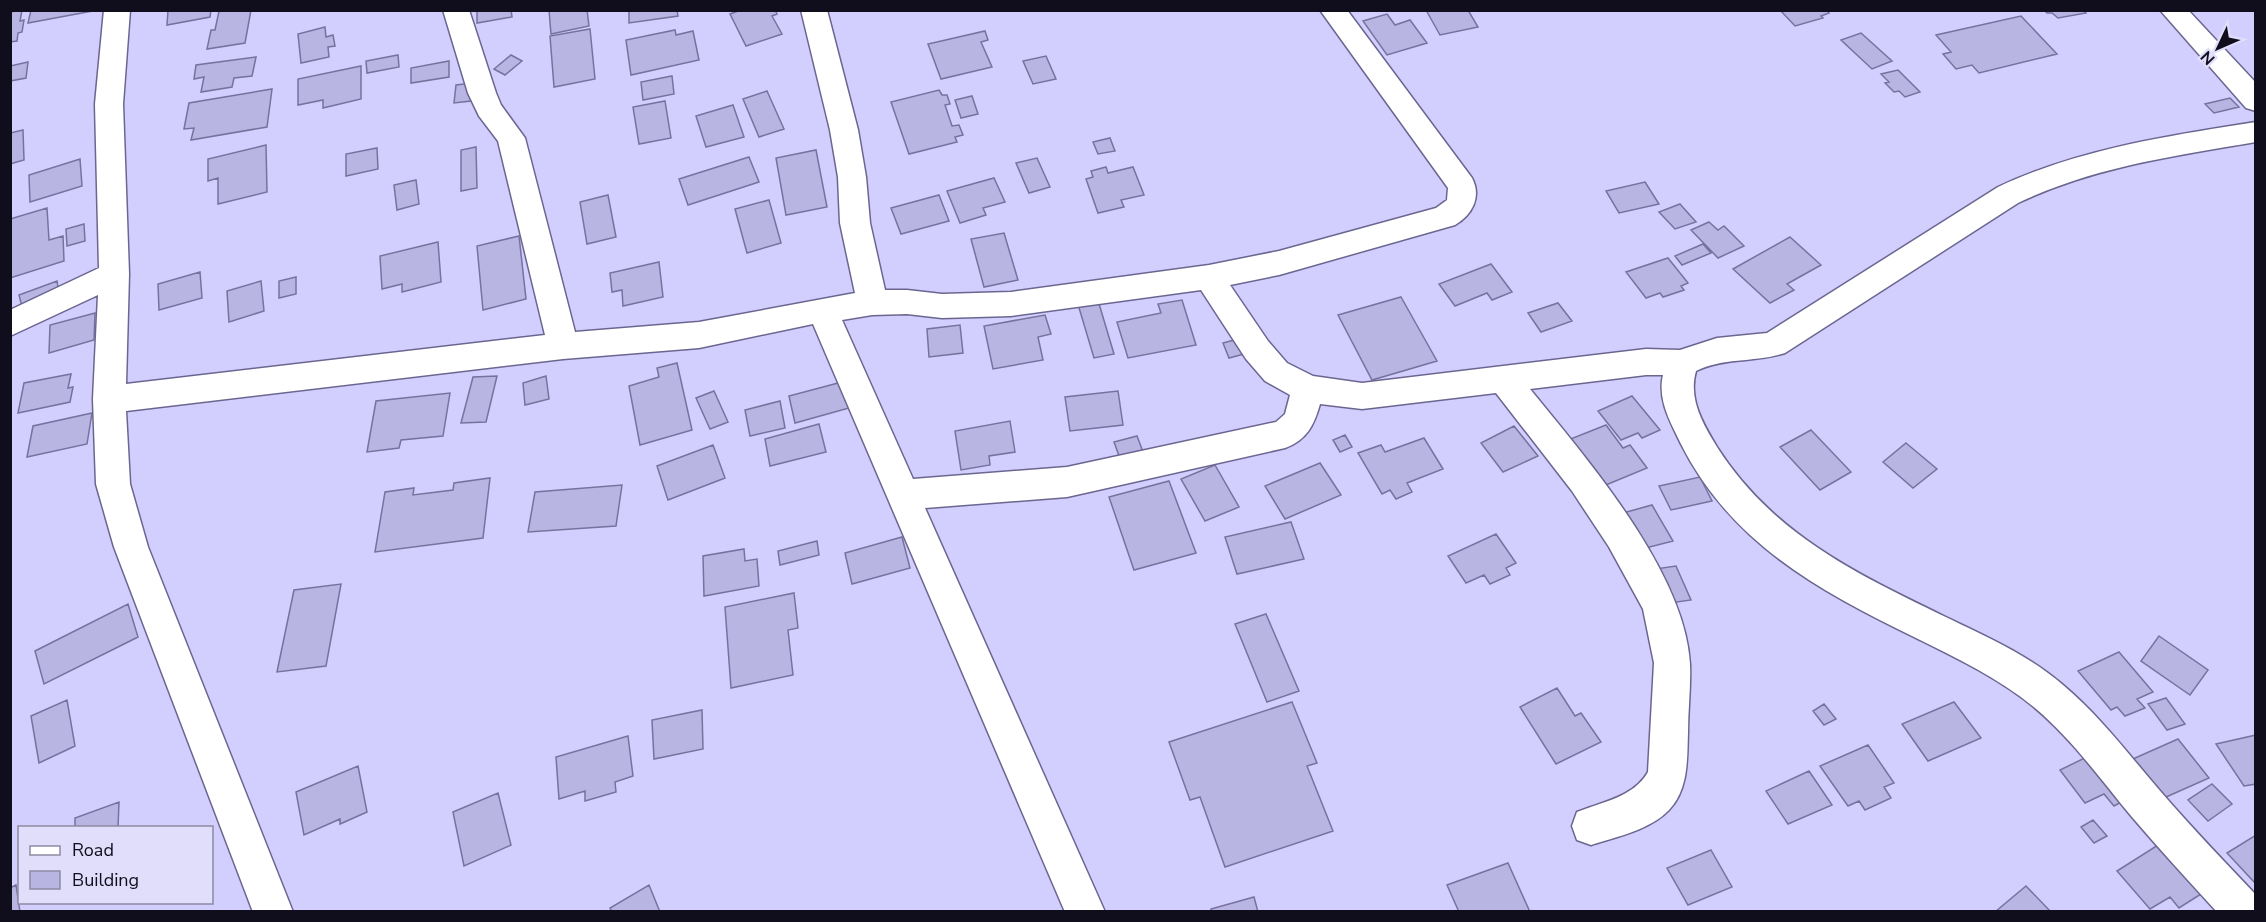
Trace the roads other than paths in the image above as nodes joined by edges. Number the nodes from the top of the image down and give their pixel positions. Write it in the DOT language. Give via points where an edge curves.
graph roads {
  1 [pos="117,10"];
  2 [pos="456,10"];
  3 [pos="814,10"];
  4 [pos="1333,10"];
  5 [pos="2173,10"];
  6 [pos="2256,101"];
  7 [pos="2256,132"];
  8 [pos="114,274"];
  9 [pos="1209,277"];
  10 [pos="872,303"];
  11 [pos="822,310"];
  12 [pos="10,324"];
  13 [pos="563,346"];
  14 [pos="1683,363"];
  15 [pos="1504,381"];
  16 [pos="1308,389"];
  17 [pos="109,399"];
  18 [pos="902,495"];
  19 [pos="1591,826"];
  20 [pos="273,912"];
  21 [pos="1086,912"];
  22 [pos="2244,912"];
  1 -- 8 [label="street" via="109,104"];
  2 -- 13 [label="street" via="489,109 512,138"];
  3 -- 10 [label="street" via="844,130 855,223"];
  4 -- 9 [label="street" via="1462,186 1464,198 1458,210 1445,217 1279,263"];
  5 -- 6 [label="street"];
  7 -- 14 [label="street" via="2180,144 2062,170 2035,180 1774,344 1701,352"];
  8 -- 12 [label="street"];
  8 -- 17 [label="street"];
  9 -- 10 [label="street" via="1011,304"];
  9 -- 16 [label="street" via="1276,372"];
  10 -- 11 [label="street"];
  11 -- 13 [label="street" via="699,335"];
  11 -- 18 [label="street"];
  13 -- 17 [label="street"];
  14 -- 15 [label="street" via="1646,363"];
  14 -- 22 [label="street" via="1677,387 1686,421 1738,502 1774,538 1862,595 2014,670 2049,697 2085,732"];
  15 -- 16 [label="street" via="1362,396"];
  15 -- 19 [label="street" via="1584,481 1621,536 1660,606 1672,663 1667,776 1656,796 1634,811"];
  16 -- 18 [label="street" via="1299,421 1284,434 1067,482"];
  17 -- 20 [label="street" via="113,484 131,546"];
  18 -- 21 [label="street"];
}
